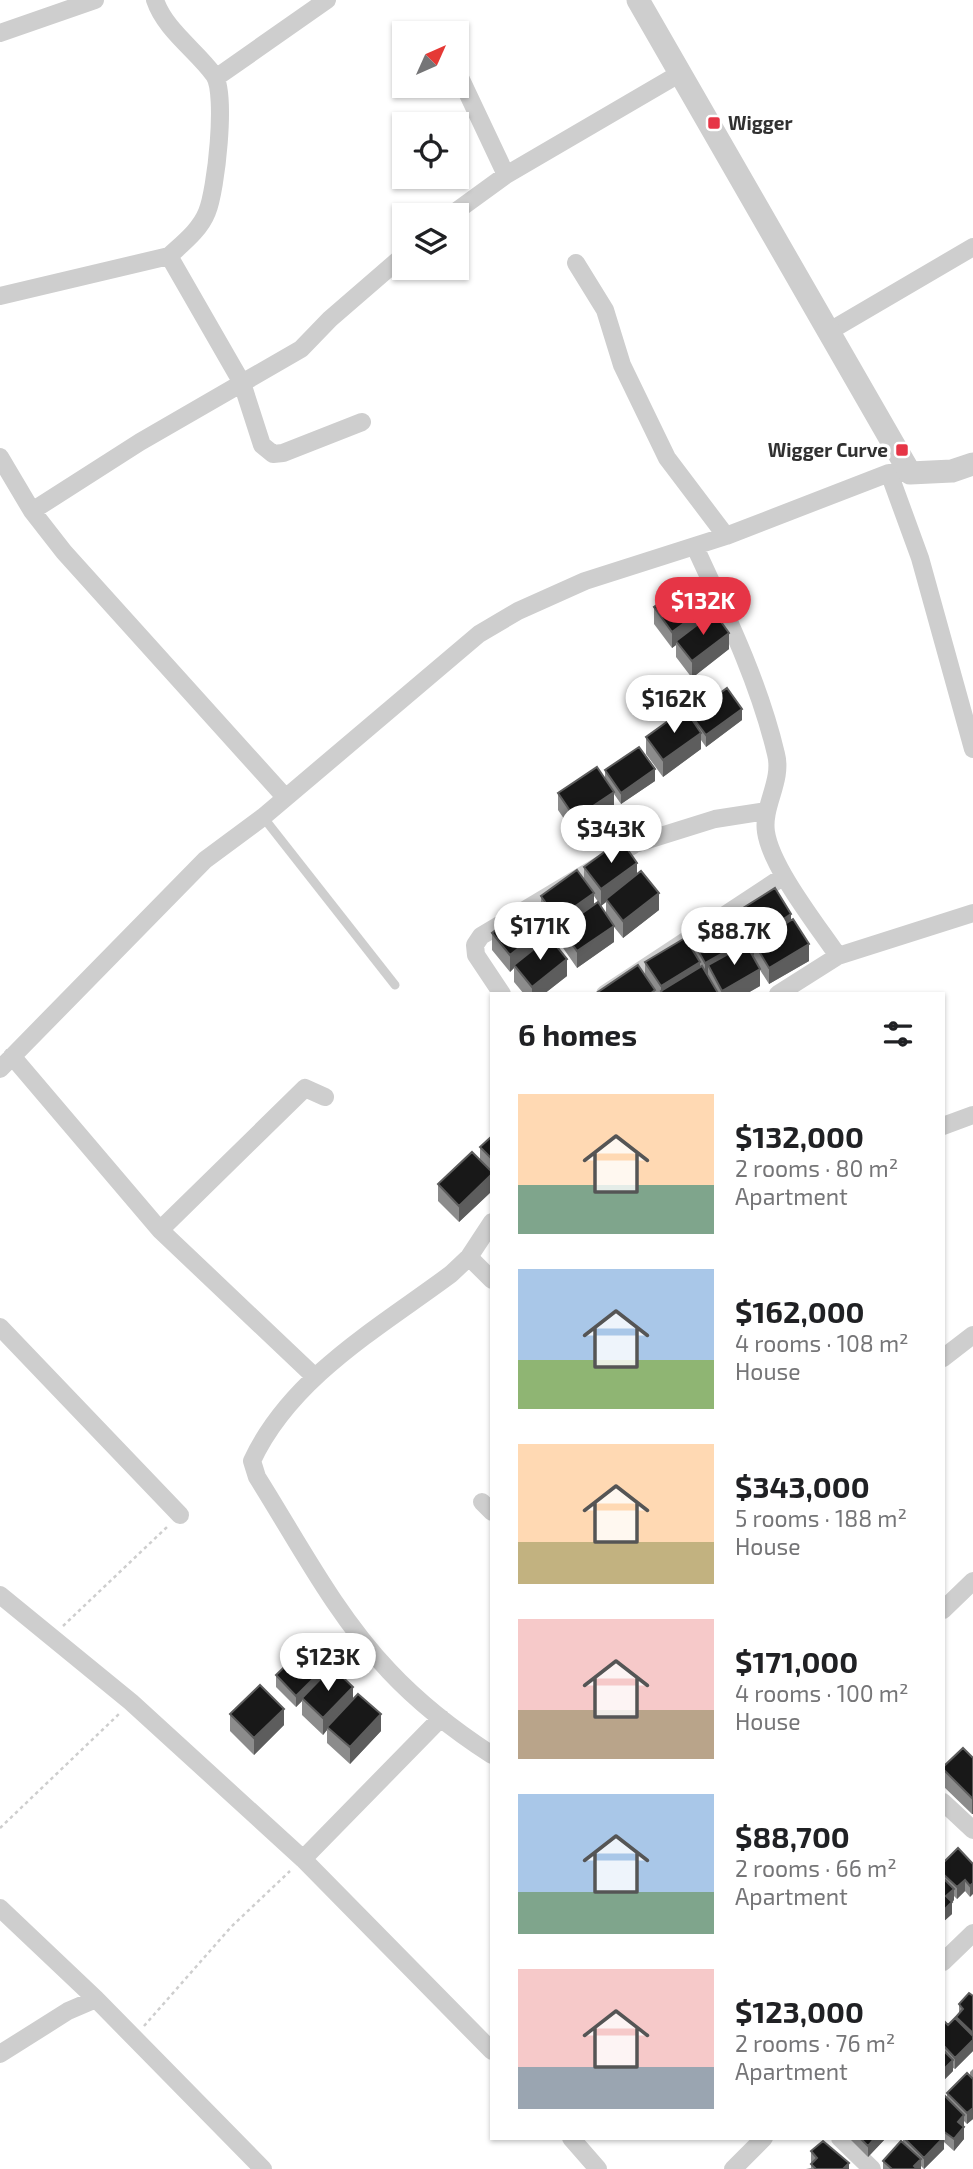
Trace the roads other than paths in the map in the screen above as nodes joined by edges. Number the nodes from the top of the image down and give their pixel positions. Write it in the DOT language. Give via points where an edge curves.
graph roads {
  1 [pos="95,0"];
  2 [pos="155,0"];
  3 [pos="327,0"];
  4 [pos="638,0"];
  5 [pos="0,33"];
  6 [pos="679,74"];
  7 [pos="217,78"];
  8 [pos="469,96"];
  9 [pos="506,175"];
  10 [pos="468,203"];
  11 [pos="973,247"];
  12 [pos="169,256"];
  13 [pos="576,263"];
  14 [pos="392,266"];
  15 [pos="0,296"];
  16 [pos="828,332"];
  17 [pos="242,383"];
  18 [pos="362,422"];
  19 [pos="1,463"];
  20 [pos="973,464"];
  21 [pos="899,473"];
  22 [pos="32,511"];
  23 [pos="726,536"];
  24 [pos="695,547"];
  25 [pos="972,743"];
  26 [pos="285,797"];
  27 [pos="766,811"];
  28 [pos="262,817"];
  29 [pos="784,876"];
  30 [pos="973,913"];
  31 [pos="838,956"];
  32 [pos="395,985"];
  33 [pos="501,992"];
  34 [pos="608,992"];
  35 [pos="781,992"];
  36 [pos="6,1063"];
  37 [pos="325,1097"];
  38 [pos="973,1115"];
  39 [pos="945,1125"];
  40 [pos="490,1226"];
  41 [pos="160,1230"];
  42 [pos="469,1257"];
  43 [pos="490,1278"];
  44 [pos="0,1327"];
  45 [pos="973,1335"];
  46 [pos="945,1356"];
  47 [pos="315,1377"];
  48 [pos="180,1515"];
  49 [pos="973,1581"];
  50 [pos="0,1594"];
  51 [pos="945,1608"];
  52 [pos="441,1718"];
  53 [pos="490,1754"];
  54 [pos="945,1804"];
  55 [pos="973,1830"];
  56 [pos="303,1859"];
  57 [pos="0,1908"];
  58 [pos="973,1933"];
  59 [pos="945,1960"];
  60 [pos="96,1998"];
  61 [pos="490,2049"];
  62 [pos="0,2054"];
  63 [pos="573,2140"];
  64 [pos="762,2140"];
  65 [pos="842,2140"];
  66 [pos="263,2169"];
  67 [pos="598,2169"];
  68 [pos="733,2169"];
  69 [pos="872,2169"];
  1 -- 5 [label="street"];
  2 -- 7 [label="street" via="171,27"];
  3 -- 7 [label="street"];
  4 -- 6 [label="street"];
  6 -- 9 [label="street"];
  6 -- 16 [label="street"];
  7 -- 12 [label="street" via="221,111 213,194 193,233"];
  8 -- 9 [label="street"];
  9 -- 10 [label="street"];
  11 -- 16 [label="street"];
  12 -- 15 [label="street"];
  12 -- 17 [label="street"];
  13 -- 23 [label="street" via="605,310 622,365 667,458"];
  14 -- 17 [label="street" via="301,349"];
  16 -- 21 [label="street"];
  17 -- 18 [label="street" via="262,444 273,454"];
  17 -- 22 [label="street"];
  19 -- 22 [label="street"];
  20 -- 21 [label="street" via="952,471"];
  21 -- 23 [label="street"];
  21 -- 25 [label="street"];
  22 -- 26 [label="street"];
  23 -- 24 [label="street"];
  24 -- 26 [label="street" via="585,581 479,634"];
  24 -- 27 [label="street" via="768,720 778,760"];
  26 -- 28 [label="street"];
  27 -- 29 [label="street" via="766,833"];
  27 -- 33 [label="street" via="715,819 635,844 481,936 475,945 476,955"];
  28 -- 32 [label="lane"];
  28 -- 36 [label="street" via="205,860"];
  29 -- 31 [label="street"];
  29 -- 34 [label="street"];
  30 -- 31 [label="street"];
  31 -- 35 [label="street"];
  36 -- 41 [label="street"];
  37 -- 41 [label="street" via="305,1088"];
  38 -- 39 [label="street"];
  40 -- 42 [label="street"];
  41 -- 47 [label="street"];
  42 -- 43 [label="street"];
  42 -- 47 [label="street"];
  44 -- 48 [label="street"];
  45 -- 46 [label="street"];
  47 -- 52 [label="street" via="275,1419 262,1440 252,1461 257,1476 364,1641 389,1671"];
  49 -- 51 [label="street"];
  50 -- 56 [label="street" via="131,1702"];
  52 -- 53 [label="street"];
  52 -- 56 [label="street"];
  54 -- 55 [label="street"];
  56 -- 61 [label="street"];
  57 -- 60 [label="street"];
  58 -- 59 [label="street"];
  60 -- 62 [label="street"];
  60 -- 66 [label="street"];
  63 -- 67 [label="street"];
  64 -- 68 [label="street"];
  65 -- 69 [label="street"];
}
